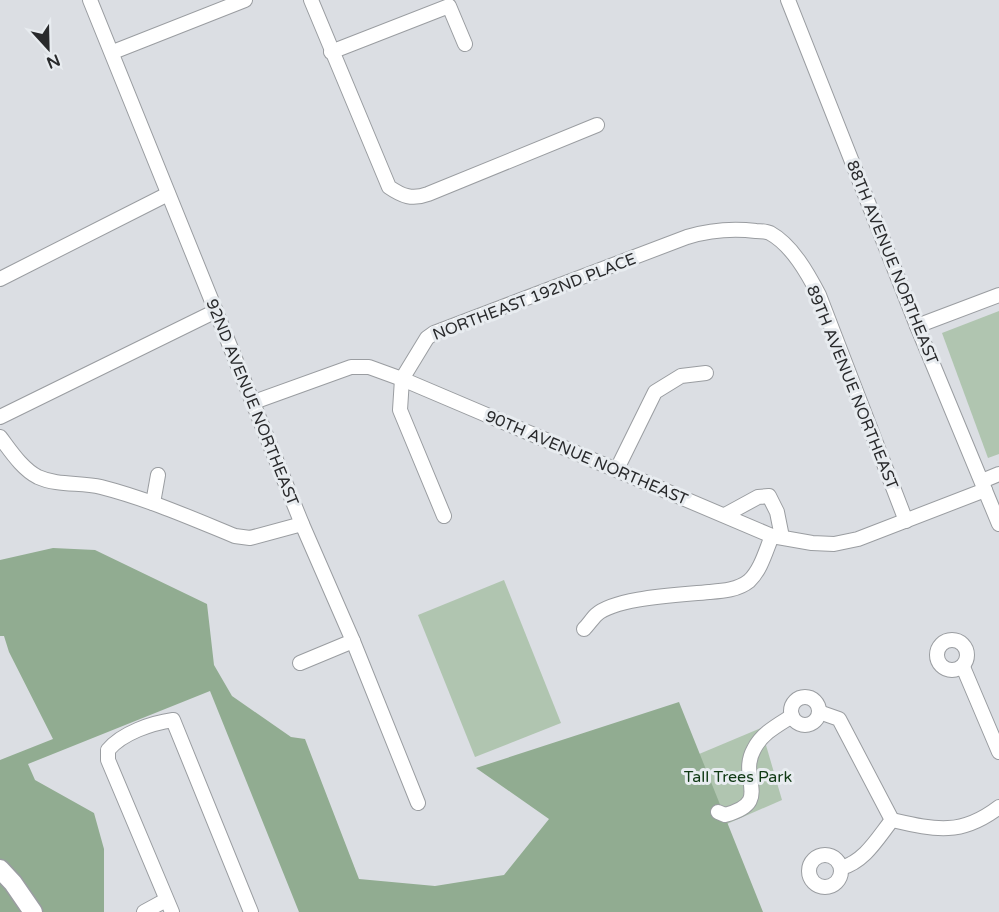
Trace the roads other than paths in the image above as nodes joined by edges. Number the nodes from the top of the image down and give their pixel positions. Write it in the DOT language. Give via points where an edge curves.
graph roads {
  1 [pos="90,0"];
  2 [pos="245,0"];
  3 [pos="311,0"];
  4 [pos="788,0"];
  5 [pos="465,44"];
  6 [pos="113,52"];
  7 [pos="332,52"];
  8 [pos="597,125"];
  9 [pos="168,194"];
  10 [pos="769,232"];
  11 [pos="0,279"];
  12 [pos="999,295"];
  13 [pos="216,311"];
  14 [pos="917,326"];
  15 [pos="706,373"];
  16 [pos="402,379"];
  17 [pos="254,402"];
  18 [pos="0,417"];
  19 [pos="0,437"];
  20 [pos="617,469"];
  21 [pos="999,474"];
  22 [pos="158,475"];
  23 [pos="983,485"];
  24 [pos="153,503"];
  25 [pos="724,515"];
  26 [pos="444,516"];
  27 [pos="906,521"];
  28 [pos="303,524"];
  29 [pos="999,524"];
  30 [pos="777,537"];
  31 [pos="584,629"];
  32 [pos="353,641"];
  33 [pos="300,663"];
  34 [pos="963,667"];
  35 [pos="819,712"];
  36 [pos="792,716"];
  37 [pos="999,752"];
  38 [pos="418,803"];
  39 [pos="999,807"];
  40 [pos="718,812"];
  41 [pos="892,820"];
  42 [pos="841,868"];
  43 [pos="0,869"];
  44 [pos="169,906"];
  45 [pos="33,912"];
  46 [pos="144,912"];
  47 [pos="251,912"];
  1 -- 6 [label="street, 92ND AVENUE NORTHEAST"];
  2 -- 6 [label="street"];
  3 -- 7 [label="street"];
  4 -- 14 [label="street, 88TH AVENUE NORTHEAST"];
  5 -- 7 [label="street" via="449,6"];
  6 -- 9 [label="street, 92ND AVENUE NORTHEAST"];
  7 -- 8 [label="street" via="389,187 402,196 418,198"];
  9 -- 11 [label="street"];
  9 -- 13 [label="street, 92ND AVENUE NORTHEAST"];
  10 -- 16 [label="street, NORTHEAST 192ND PLACE" via="712,230 687,237 434,333"];
  10 -- 27 [label="street, 89TH AVENUE NORTHEAST" via="794,255 819,295"];
  12 -- 14 [label="street"];
  13 -- 17 [label="street, 92ND AVENUE NORTHEAST"];
  13 -- 18 [label="street"];
  14 -- 23 [label="street, 88TH AVENUE NORTHEAST"];
  15 -- 20 [label="street" via="681,376 654,392"];
  16 -- 17 [label="street" via="369,367 351,367"];
  16 -- 20 [label="street, 90TH AVENUE NORTHEAST"];
  16 -- 26 [label="street" via="400,410"];
  17 -- 28 [label="street, 92ND AVENUE NORTHEAST"];
  19 -- 24 [label="street" via="36,476 51,482 98,487"];
  20 -- 25 [label="street, 90TH AVENUE NORTHEAST"];
  21 -- 23 [label="street, 90TH AVENUE NORTHEAST"];
  22 -- 24 [label="street"];
  23 -- 27 [label="street, 90TH AVENUE NORTHEAST"];
  23 -- 29 [label="street, 88TH AVENUE NORTHEAST"];
  24 -- 28 [label="street" via="250,538"];
  25 -- 30 [label="street, 90TH AVENUE NORTHEAST"];
  25 -- 30 [label="street" via="758,497 769,496 777,512"];
  27 -- 30 [label="street, 90TH AVENUE NORTHEAST" via="834,544"];
  28 -- 32 [label="street, 92ND AVENUE NORTHEAST"];
  30 -- 31 [label="street" via="751,579 742,586 611,607 597,614"];
  32 -- 33 [label="street"];
  32 -- 38 [label="street, 92ND AVENUE NORTHEAST"];
  34 -- 37 [label="street"];
  35 -- 36 [label="street" via="810,724 799,723"];
  35 -- 36 [label="street" via="815,702 806,697 793,705"];
  35 -- 41 [label="street" via="839,719"];
  36 -- 40 [label="street" via="767,732 753,749 748,766 751,800 747,806 725,815"];
  39 -- 41 [label="street" via="981,820 950,830"];
  41 -- 42 [label="street" via="862,857"];
  43 -- 45 [label="main road"];
  44 -- 46 [label="street"];
  44 -- 47 [label="street" via="108,760 108,750 140,729 173,720"];
}
